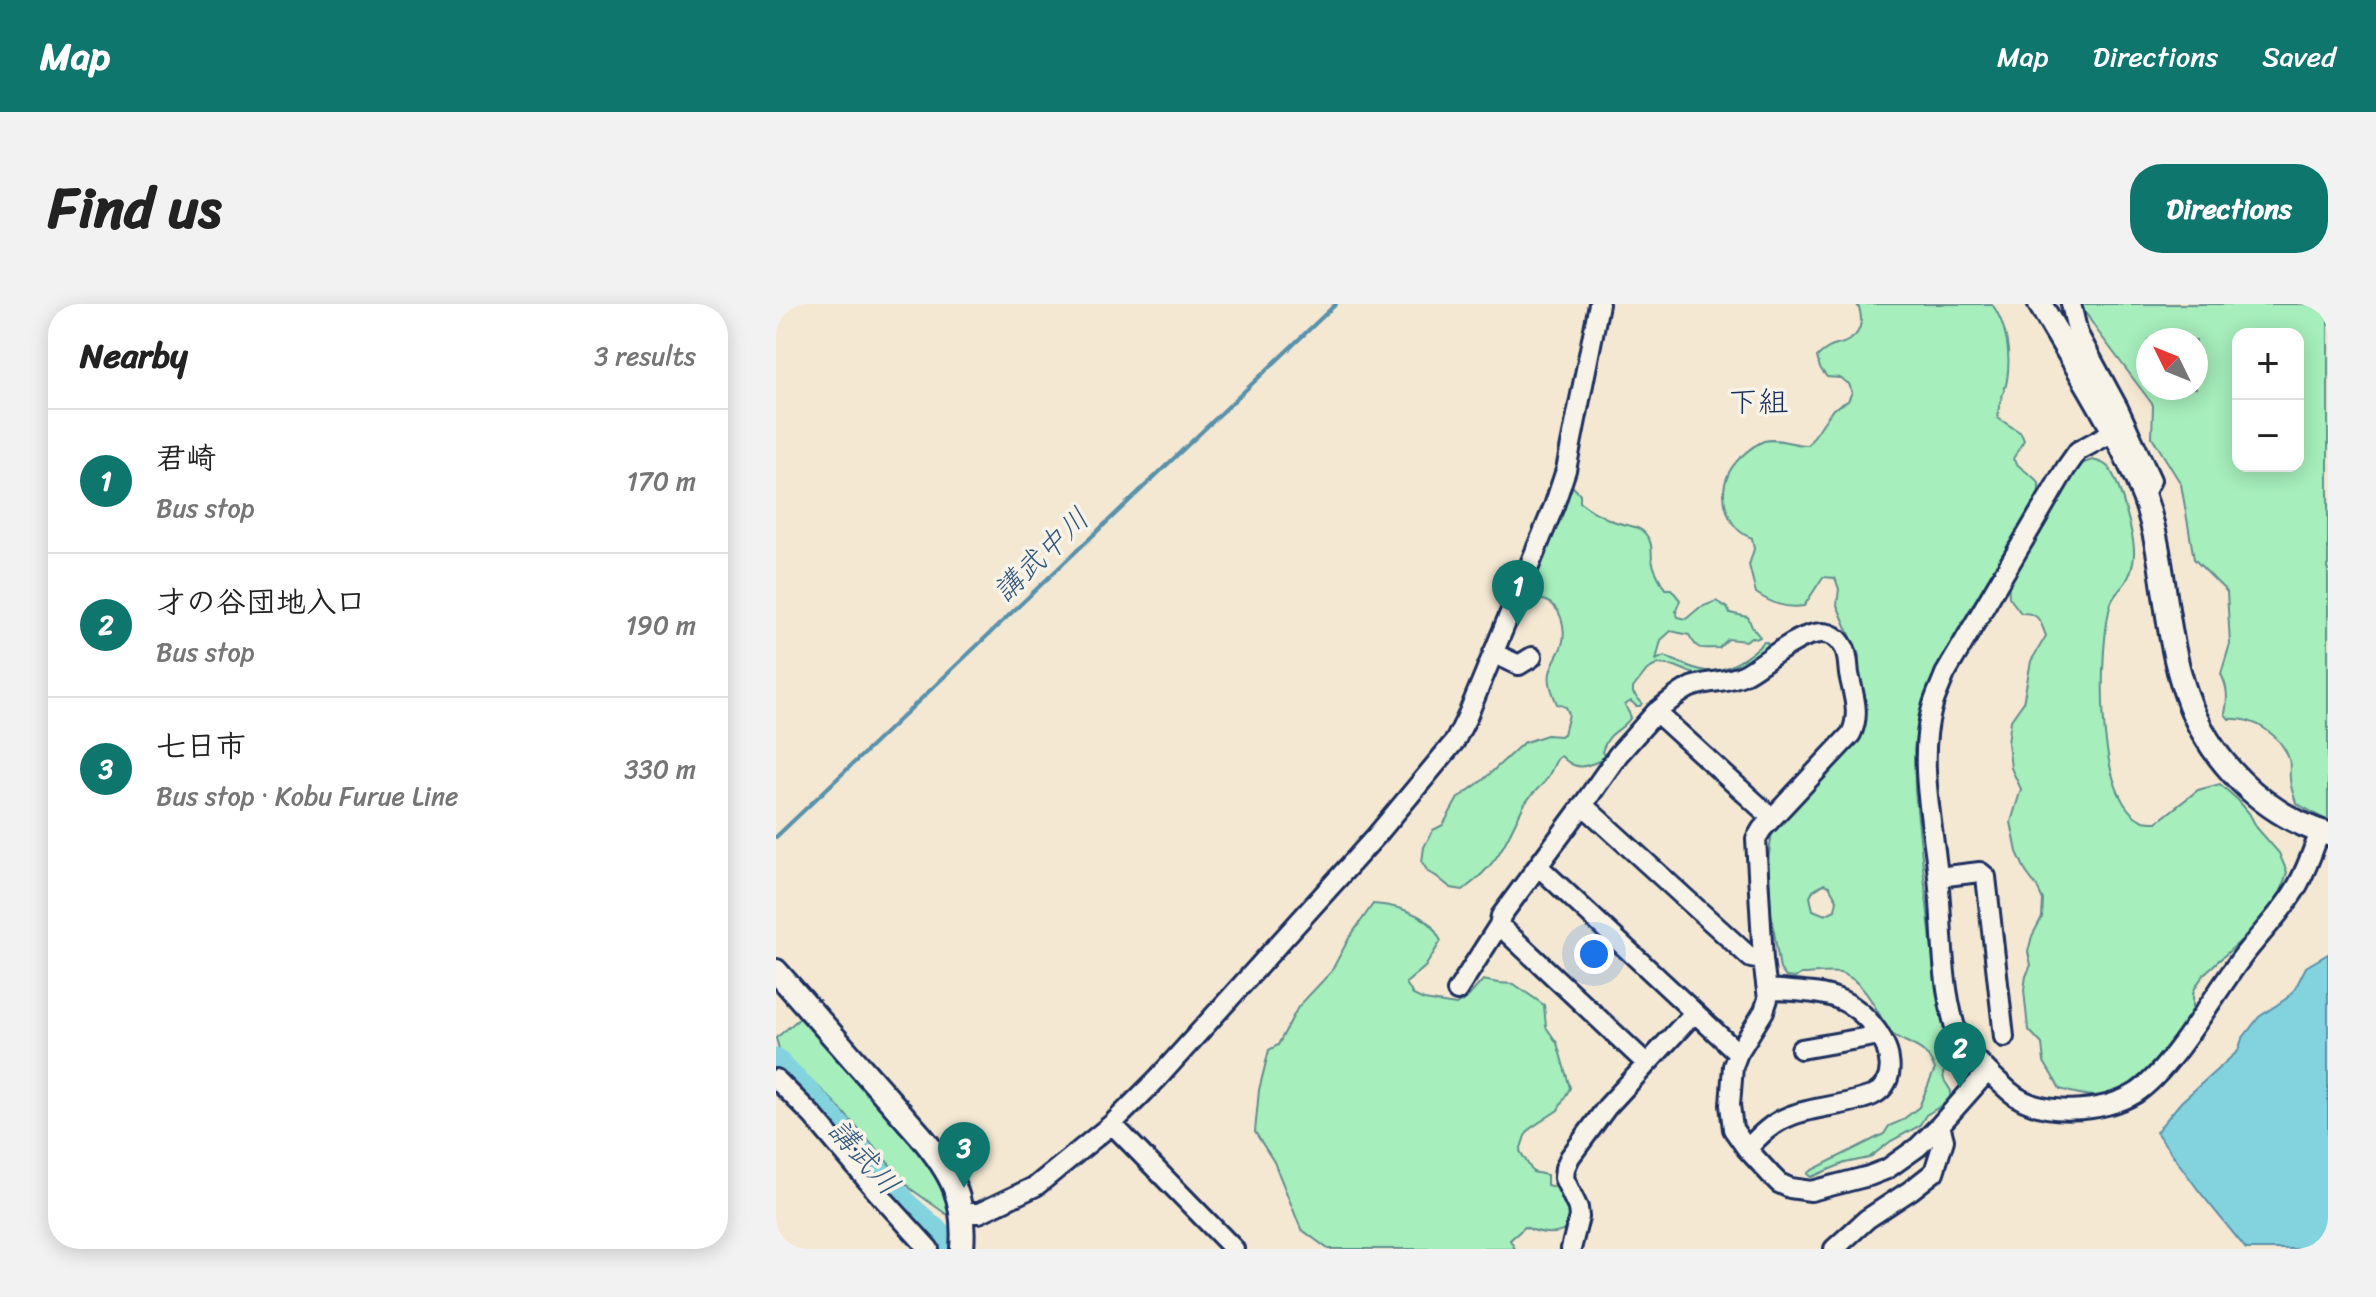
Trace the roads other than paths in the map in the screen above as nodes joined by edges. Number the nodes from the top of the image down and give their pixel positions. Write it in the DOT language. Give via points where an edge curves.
graph roads {
  1 [pos="1599,304"];
  2 [pos="2040,304"];
  3 [pos="2071,304"];
  4 [pos="2113,432"];
  5 [pos="2143,495"];
  6 [pos="1493,653"];
  7 [pos="1532,657"];
  8 [pos="1656,712"];
  9 [pos="1583,805"];
  10 [pos="1772,818"];
  11 [pos="2324,833"];
  12 [pos="1538,866"];
  13 [pos="1938,877"];
  14 [pos="1499,925"];
  15 [pos="1763,960"];
  16 [pos="776,971"];
  17 [pos="1768,989"];
  18 [pos="1457,991"];
  19 [pos="1694,1013"];
  20 [pos="1880,1035"];
  21 [pos="2004,1037"];
  22 [pos="1801,1049"];
  23 [pos="1738,1053"];
  24 [pos="1647,1064"];
  25 [pos="1987,1072"];
  26 [pos="776,1079"];
  27 [pos="1112,1124"];
  28 [pos="1940,1125"];
  29 [pos="1747,1149"];
  30 [pos="963,1230"];
  31 [pos="929,1249"];
  32 [pos="1234,1249"];
  33 [pos="1571,1249"];
  34 [pos="1834,1249"];
  1 -- 6 [label="street" via="1566,470"];
  2 -- 4 [label="main road"];
  3 -- 5 [label="street" via="2078,334 2151,480"];
  4 -- 5 [label="main road"];
  4 -- 13 [label="street" via="2078,451 2066,468 1952,662 1932,707 1928,779"];
  5 -- 11 [label="main road" via="2156,535 2175,653 2200,724 2218,756 2243,784 2278,811"];
  6 -- 7 [label="street" via="1519,665"];
  6 -- 27 [label="street" via="1455,741 1367,846"];
  8 -- 9 [label="street"];
  8 -- 10 [label="street"];
  8 -- 10 [label="street" via="1688,688 1746,674 1811,633 1836,639 1845,649 1856,723"];
  9 -- 12 [label="street"];
  9 -- 15 [label="street" via="1751,958"];
  10 -- 15 [label="street" via="1756,839 1755,850"];
  11 -- 25 [label="street" via="2294,892 2163,1067 2136,1092 2098,1108 2049,1107 2018,1099"];
  12 -- 14 [label="street"];
  12 -- 19 [label="street"];
  13 -- 21 [label="street" via="1980,872 1986,877"];
  13 -- 25 [label="street" via="1955,1031"];
  14 -- 18 [label="street"];
  14 -- 24 [label="street"];
  15 -- 17 [label="street"];
  16 -- 30 [label="main road" via="933,1151 951,1180"];
  17 -- 20 [label="street" via="1843,999"];
  17 -- 23 [label="street" via="1764,1011"];
  19 -- 23 [label="street"];
  19 -- 24 [label="street"];
  20 -- 22 [label="street"];
  20 -- 29 [label="street" via="1890,1070 1876,1093 1790,1116 1770,1126"];
  23 -- 29 [label="street" via="1730,1083 1731,1119"];
  24 -- 33 [label="street" via="1593,1123 1565,1168 1565,1185 1579,1217"];
  25 -- 28 [label="street"];
  26 -- 31 [label="street"];
  27 -- 30 [label="street" via="1036,1186 979,1213"];
  27 -- 32 [label="street"];
  28 -- 29 [label="street" via="1887,1169 1811,1191 1779,1183"];
  28 -- 34 [label="street" via="1944,1140 1934,1172"];
}
